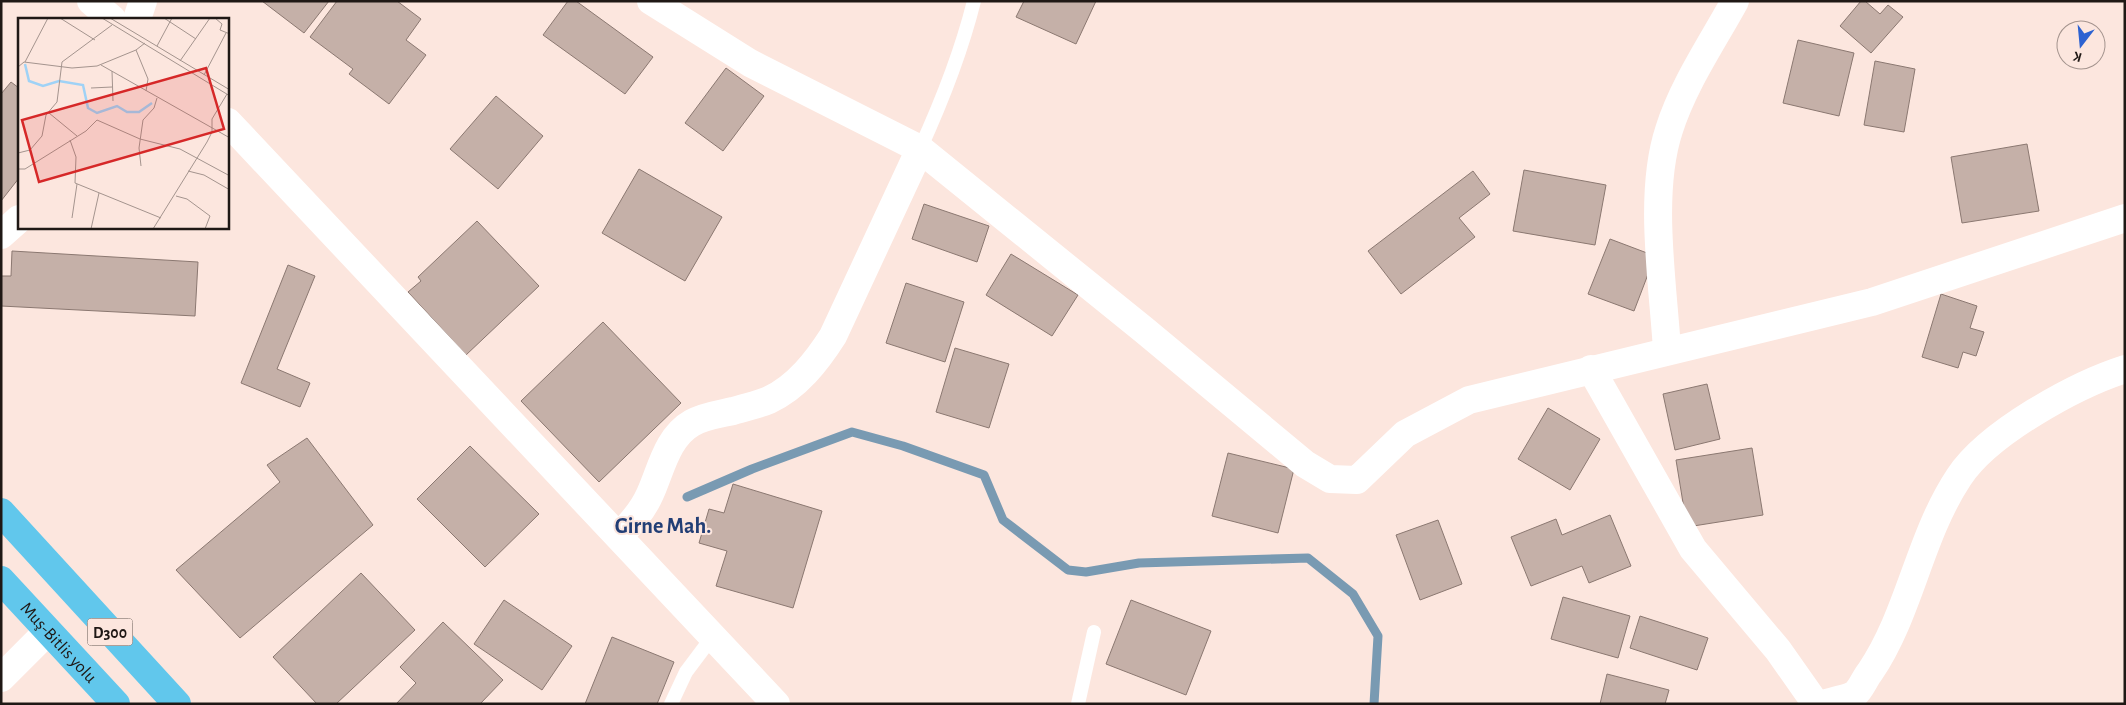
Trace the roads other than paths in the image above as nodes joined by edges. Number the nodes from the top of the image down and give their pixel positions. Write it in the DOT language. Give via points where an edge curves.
graph roads {
  1 [pos="91,1"];
  2 [pos="143,1"];
  3 [pos="651,1"];
  4 [pos="974,1"];
  5 [pos="1735,1"];
  6 [pos="111,18"];
  7 [pos="137,18"];
  8 [pos="229,123"];
  9 [pos="920,150"];
  10 [pos="2125,218"];
  11 [pos="18,220"];
  12 [pos="1,235"];
  13 [pos="1667,350"];
  14 [pos="1591,369"];
  15 [pos="2125,369"];
  16 [pos="1,512"];
  17 [pos="619,536"];
  18 [pos="1,580"];
  19 [pos="48,630"];
  20 [pos="1094,632"];
  21 [pos="713,636"];
  22 [pos="1,678"];
  23 [pos="116,704"];
  24 [pos="177,704"];
  25 [pos="671,704"];
  26 [pos="776,704"];
  27 [pos="1078,704"];
  28 [pos="1816,704"];
  29 [pos="1822,704"];
  1 -- 6 [label="street"];
  2 -- 7 [label="street"];
  3 -- 9 [label="street" via="750,63"];
  4 -- 9 [label="lane" via="960,52"];
  5 -- 13 [label="street" via="1677,107 1663,153 1658,213"];
  8 -- 17 [label="street"];
  9 -- 14 [label="street" via="1305,464 1330,479 1357,480 1405,434 1469,400"];
  9 -- 17 [label="street" via="833,336 821,354 790,387 769,400 692,423 662,460 641,512"];
  10 -- 13 [label="street" via="1872,302"];
  11 -- 12 [label="street"];
  13 -- 14 [label="street"];
  14 -- 28 [label="street" via="1693,549 1778,650"];
  15 -- 29 [label="street" via="2079,387 2035,412 1987,447 1960,475 1938,514 1885,650 1855,694"];
  16 -- 24 [label="highway, D300"];
  17 -- 21 [label="street"];
  18 -- 19 [label="highway, Muş-Bitlis yolu / D300"];
  19 -- 22 [label="street"];
  19 -- 23 [label="highway, Muş-Bitlis yolu / D300"];
  20 -- 27 [label="lane"];
  21 -- 25 [label="lane" via="686,672"];
  21 -- 26 [label="street"];
}
